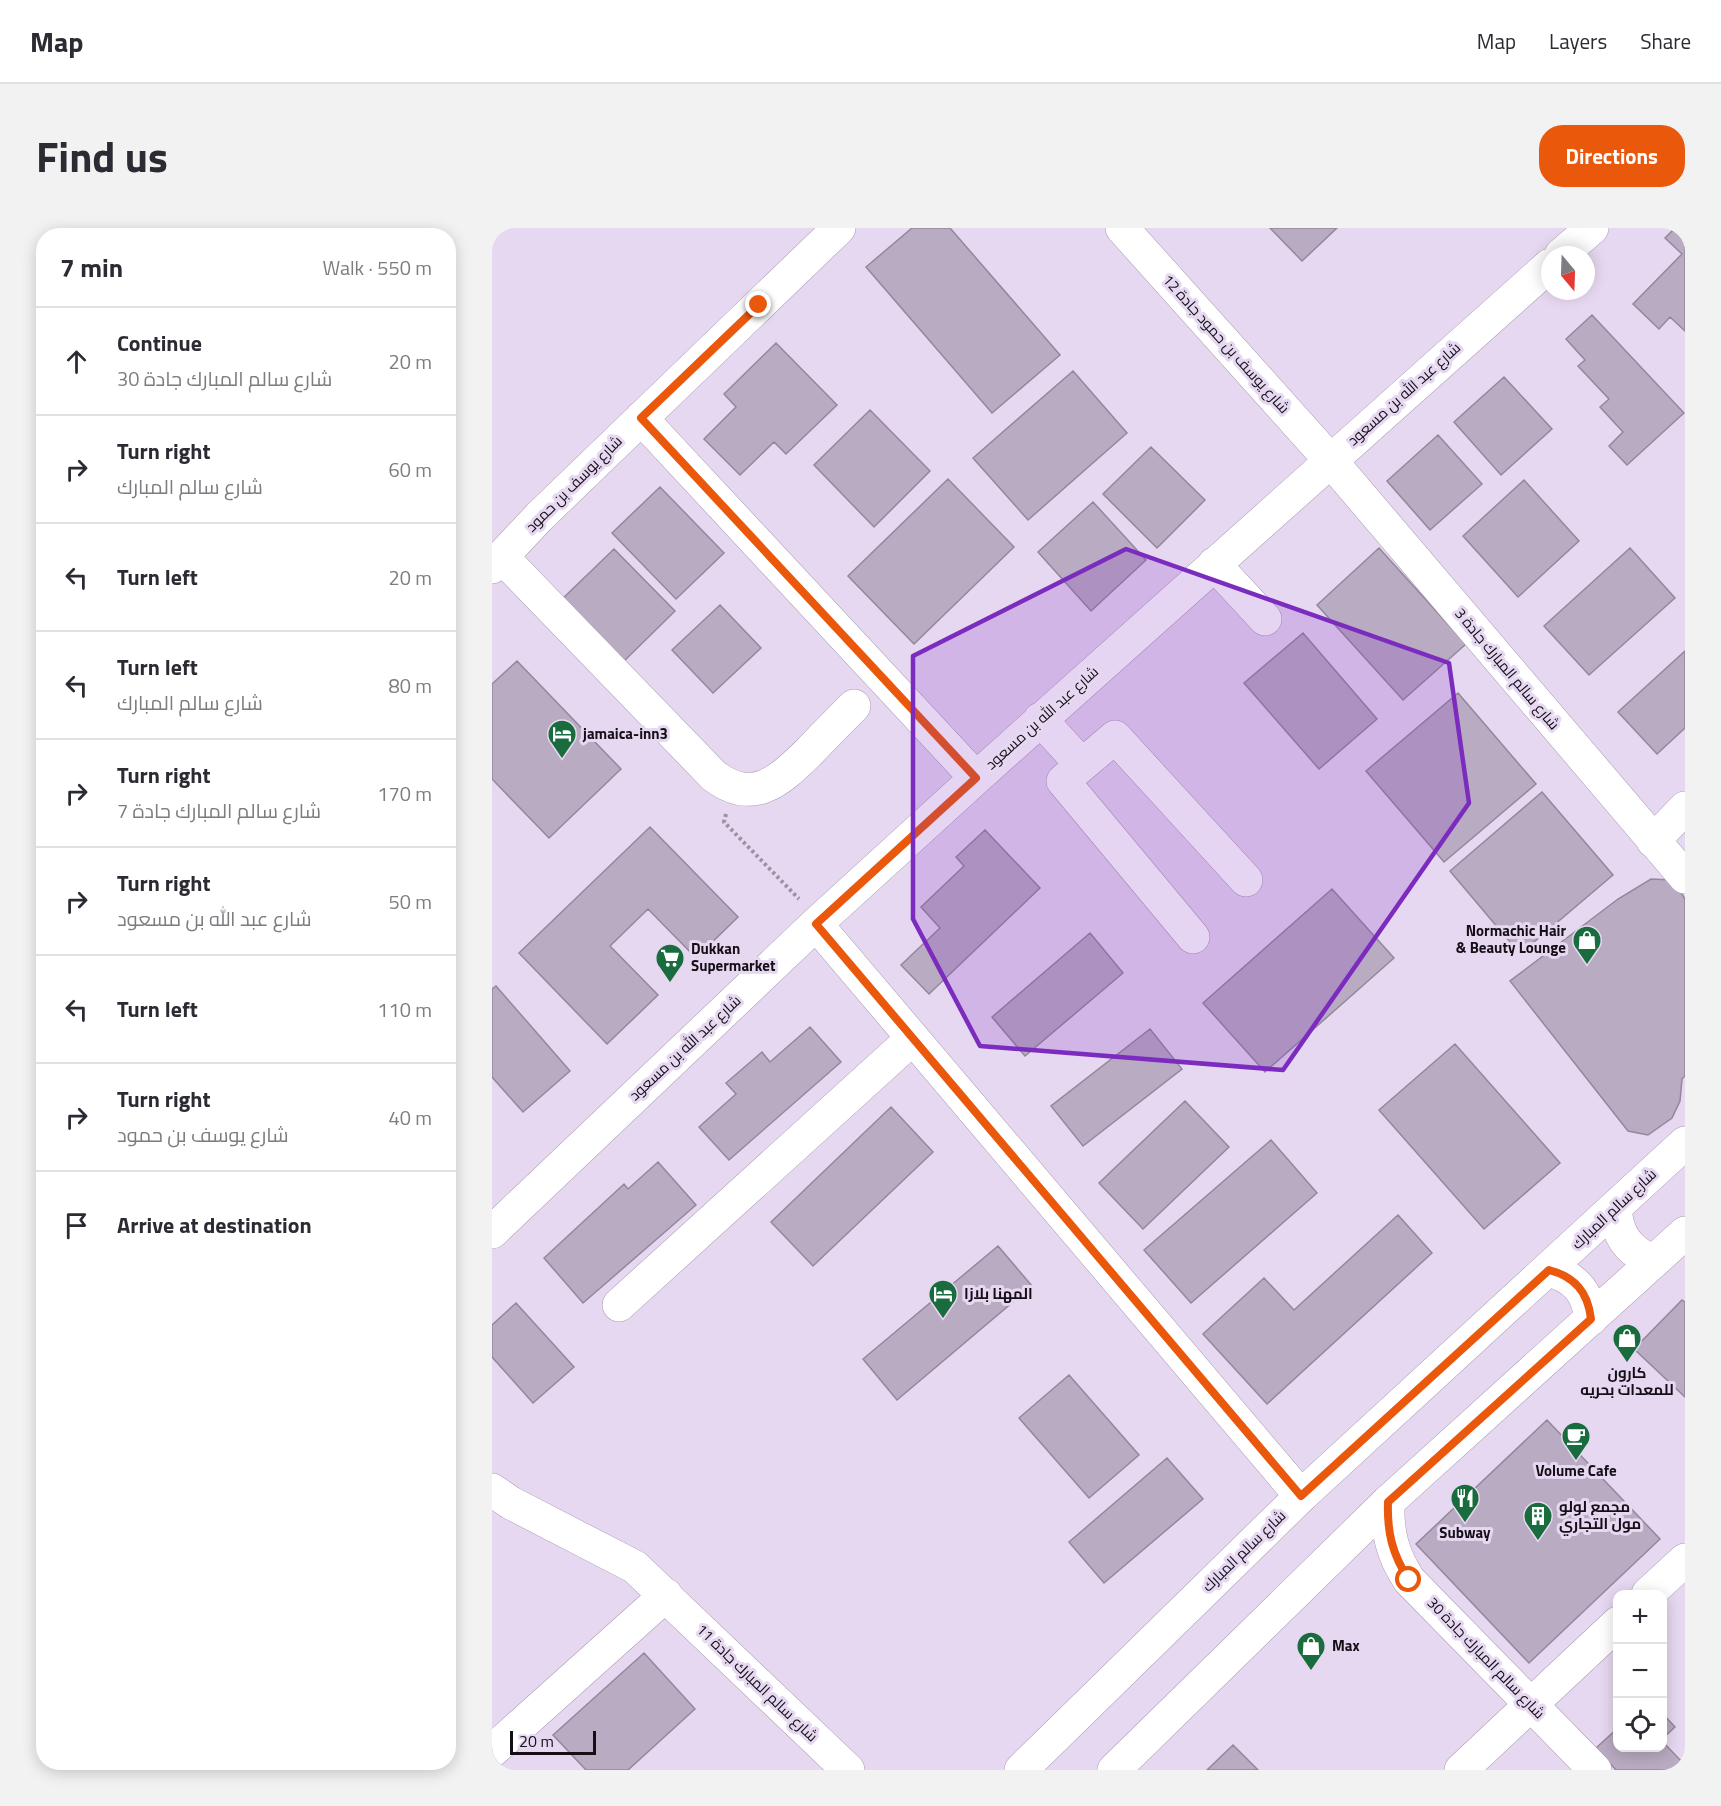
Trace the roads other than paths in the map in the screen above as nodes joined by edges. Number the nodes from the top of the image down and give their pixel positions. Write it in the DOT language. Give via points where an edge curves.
graph roads {
  1 [pos="839,228"];
  2 [pos="1122,228"];
  3 [pos="1592,228"];
  4 [pos="1571,246"];
  5 [pos="1541,273"];
  6 [pos="641,418"];
  7 [pos="1330,460"];
  8 [pos="497,562"];
  9 [pos="1214,564"];
  10 [pos="1265,619"];
  11 [pos="854,706"];
  12 [pos="1040,719"];
  13 [pos="1082,765"];
  14 [pos="976,778"];
  15 [pos="1685,808"];
  16 [pos="1653,841"];
  17 [pos="1685,877"];
  18 [pos="1246,880"];
  19 [pos="818,922"];
  20 [pos="1193,937"];
  21 [pos="913,1038"];
  22 [pos="1685,1143"];
  23 [pos="1615,1208"];
  24 [pos="492,1232"];
  25 [pos="1685,1233"];
  26 [pos="1653,1262"];
  27 [pos="1549,1270"];
  28 [pos="619,1305"];
  29 [pos="1591,1319"];
  30 [pos="492,1490"];
  31 [pos="1301,1496"];
  32 [pos="1388,1502"];
  33 [pos="1685,1560"];
  34 [pos="1652,1590"];
  35 [pos="666,1595"];
  36 [pos="1613,1627"];
  37 [pos="1531,1704"];
  38 [pos="492,1751"];
  39 [pos="848,1770"];
  40 [pos="1021,1770"];
  41 [pos="1114,1770"];
  42 [pos="1461,1770"];
  43 [pos="1596,1770"];
  1 -- 6 [label="street, شارع يوسف بن حمود"];
  2 -- 7 [label="street, شارع يوسف بن حمود جادة 12"];
  3 -- 4 [label="street"];
  5 -- 7 [label="street, شارع عبد الله بن مسعود"];
  6 -- 8 [label="street, شارع يوسف بن حمود"];
  6 -- 14 [label="street"];
  7 -- 9 [label="street, شارع عبد الله بن مسعود"];
  7 -- 16 [label="street, شارع سالم المبارك جادة 3"];
  8 -- 11 [label="street" via="714,776 732,787 754,789 774,783"];
  9 -- 10 [label="street"];
  9 -- 12 [label="street, شارع عبد الله بن مسعود"];
  12 -- 13 [label="street"];
  12 -- 14 [label="street, شارع عبد الله بن مسعود"];
  13 -- 18 [label="street" via="1115,737"];
  13 -- 20 [label="street" via="1063,781"];
  14 -- 19 [label="street, شارع عبد الله بن مسعود"];
  15 -- 16 [label="street"];
  16 -- 17 [label="street, شارع سالم المبارك جادة 3"];
  19 -- 21 [label="street"];
  19 -- 24 [label="street, شارع عبد الله بن مسعود"];
  21 -- 28 [label="street"];
  21 -- 31 [label="street"];
  22 -- 23 [label="street, شارع سالم المبارك"];
  23 -- 26 [label="street" via="1616,1226 1624,1242"];
  23 -- 27 [label="street, شارع سالم المبارك"];
  25 -- 26 [label="street"];
  26 -- 29 [label="street"];
  27 -- 29 [label="street" via="1575,1281 1590,1305"];
  27 -- 31 [label="street, شارع سالم المبارك"];
  29 -- 32 [label="street"];
  30 -- 35 [label="street, شارع سالم المبارك جادة 11" via="635,1567"];
  31 -- 40 [label="street, شارع سالم المبارك"];
  32 -- 37 [label="street, شارع سالم المبارك جادة 30" via="1390,1541 1409,1580"];
  32 -- 41 [label="street"];
  33 -- 34 [label="street"];
  35 -- 38 [label="street"];
  35 -- 39 [label="street, شارع سالم المبارك جادة 11"];
  36 -- 37 [label="street"];
  37 -- 42 [label="street"];
  37 -- 43 [label="street, شارع سالم المبارك جادة 30"];
}
